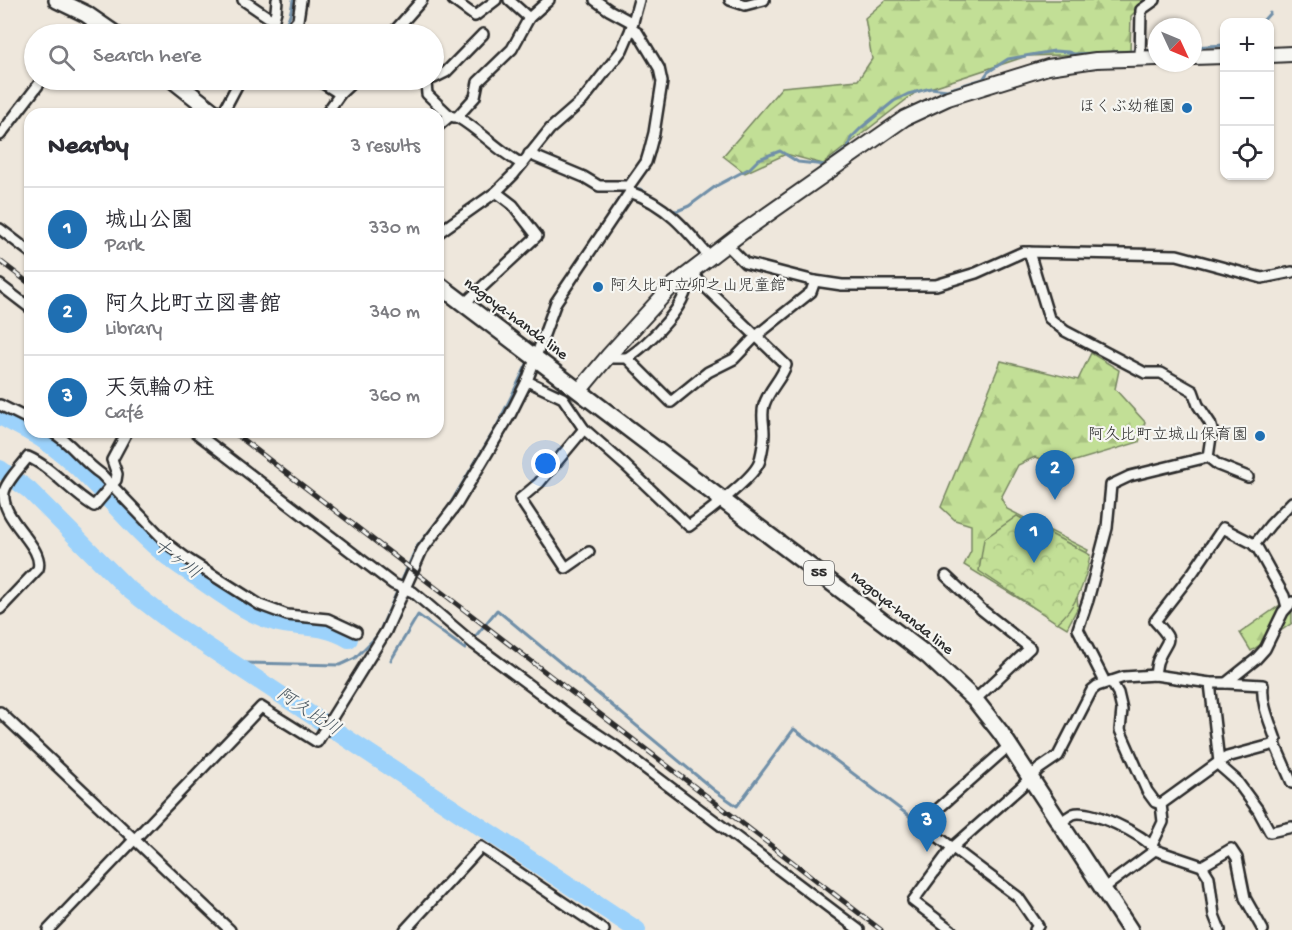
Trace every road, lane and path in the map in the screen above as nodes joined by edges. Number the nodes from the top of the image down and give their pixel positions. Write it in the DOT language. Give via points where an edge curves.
graph roads {
  1 [pos="57,0"];
  2 [pos="243,0"];
  3 [pos="277,0"];
  4 [pos="301,0"];
  5 [pos="453,0"];
  6 [pos="496,0"];
  7 [pos="509,0"];
  8 [pos="549,0"];
  9 [pos="595,0"];
  10 [pos="639,0"];
  11 [pos="730,0"];
  12 [pos="764,0"];
  13 [pos="1155,0"];
  14 [pos="418,2"];
  15 [pos="529,18"];
  16 [pos="274,21"];
  17 [pos="96,22"];
  18 [pos="99,24"];
  19 [pos="273,24"];
  20 [pos="295,24"];
  21 [pos="400,24"];
  22 [pos="632,26"];
  23 [pos="483,34"];
  24 [pos="1292,54"];
  25 [pos="1274,55"];
  26 [pos="1220,56"];
  27 [pos="1202,57"];
  28 [pos="1140,59"];
  29 [pos="1148,59"];
  30 [pos="444,73"];
  31 [pos="34,90"];
  32 [pos="186,90"];
  33 [pos="235,90"];
  34 [pos="334,90"];
  35 [pos="344,90"];
  36 [pos="427,90"];
  37 [pos="340,94"];
  38 [pos="208,108"];
  39 [pos="225,108"];
  40 [pos="330,108"];
  41 [pos="444,108"];
  42 [pos="444,108"];
  43 [pos="453,116"];
  44 [pos="444,122"];
  45 [pos="0,135"];
  46 [pos="529,154"];
  47 [pos="522,164"];
  48 [pos="630,189"];
  49 [pos="496,192"];
  50 [pos="0,229"];
  51 [pos="444,229"];
  52 [pos="727,245"];
  53 [pos="24,247"];
  54 [pos="1029,252"];
  55 [pos="710,258"];
  56 [pos="1292,272"];
  57 [pos="689,273"];
  58 [pos="815,280"];
  59 [pos="0,285"];
  60 [pos="444,289"];
  61 [pos="24,303"];
  62 [pos="464,304"];
  63 [pos="756,336"];
  64 [pos="609,355"];
  65 [pos="627,358"];
  66 [pos="536,359"];
  67 [pos="527,381"];
  68 [pos="579,391"];
  69 [pos="0,405"];
  70 [pos="24,417"];
  71 [pos="584,429"];
  72 [pos="60,438"];
  73 [pos="124,438"];
  74 [pos="203,438"];
  75 [pos="1208,457"];
  76 [pos="1248,477"];
  77 [pos="111,487"];
  78 [pos="3,494"];
  79 [pos="724,500"];
  80 [pos="1292,502"];
  81 [pos="1254,545"];
  82 [pos="589,552"];
  83 [pos="946,576"];
  84 [pos="406,590"];
  85 [pos="1290,604"];
  86 [pos="0,609"];
  87 [pos="356,633"];
  88 [pos="1155,675"];
  89 [pos="1108,682"];
  90 [pos="1210,683"];
  91 [pos="1226,683"];
  92 [pos="975,700"];
  93 [pos="0,712"];
  94 [pos="1275,744"];
  95 [pos="1010,746"];
  96 [pos="1219,762"];
  97 [pos="1031,777"];
  98 [pos="1292,783"];
  99 [pos="1161,804"];
  100 [pos="1061,823"];
  101 [pos="1292,827"];
  102 [pos="135,840"];
  103 [pos="1154,847"];
  104 [pos="952,848"];
  105 [pos="1202,866"];
  106 [pos="1104,888"];
  107 [pos="48,930"];
  108 [pos="230,930"];
  109 [pos="405,930"];
  110 [pos="604,930"];
  111 [pos="859,930"];
  112 [pos="951,930"];
  113 [pos="1035,930"];
  114 [pos="1130,930"];
  115 [pos="1220,930"];
  116 [pos="1263,930"];
  1 -- 17 [label="main road"];
  2 -- 16 [label="street"];
  3 -- 16 [label="street"];
  4 -- 20 [label="street"];
  5 -- 6 [label="street" via="475,16"];
  7 -- 15 [label="street"];
  8 -- 15 [label="street"];
  9 -- 22 [label="street"];
  10 -- 22 [label="street"];
  11 -- 12 [label="street" via="745,5"];
  13 -- 28 [label="street" via="1142,10"];
  14 -- 21 [label="street"];
  15 -- 43 [label="street" via="512,49 478,82 475,97"];
  16 -- 19 [label="street"];
  17 -- 18 [label="main road"];
  22 -- 46 [label="street" via="622,50 600,79"];
  22 -- 48 [label="street" via="659,68 662,82 649,152"];
  23 -- 30 [label="street"];
  24 -- 25 [label="street"];
  26 -- 27 [label="street"];
  28 -- 29 [label="street"];
  28 -- 52 [label="street" via="1048,67 924,108 877,136"];
  31 -- 45 [label="street"];
  32 -- 38 [label="main road"];
  33 -- 39 [label="street"];
  34 -- 37 [label="street"];
  35 -- 37 [label="street"];
  36 -- 42 [label="street"];
  37 -- 40 [label="street"];
  41 -- 43 [label="street"];
  43 -- 44 [label="street"];
  43 -- 47 [label="street"];
  46 -- 47 [label="street"];
  46 -- 48 [label="street" via="598,186"];
  47 -- 49 [label="street"];
  48 -- 55 [label="street" via="677,219"];
  48 -- 66 [label="street" via="556,302"];
  49 -- 51 [label="street"];
  49 -- 62 [label="street" via="513,205 537,236"];
  50 -- 53 [label="street"];
  52 -- 55 [label="street"];
  52 -- 58 [label="street" via="744,263"];
  54 -- 56 [label="street" via="1177,255 1262,278"];
  54 -- 58 [label="street" via="936,285 842,285"];
  54 -- 75 [label="street" via="1049,318 1065,331 1145,373 1161,373 1193,391 1212,430"];
  55 -- 57 [label="street"];
  57 -- 63 [label="street"];
  57 -- 64 [label="street" via="672,286"];
  57 -- 65 [label="street" via="678,306 651,339"];
  58 -- 63 [label="street" via="811,292"];
  59 -- 61 [label="street"];
  60 -- 62 [label="main road, nagoya-handa line / 55"];
  62 -- 66 [label="main road, nagoya-handa line / 55"];
  63 -- 65 [label="street" via="734,359 708,372 671,402"];
  63 -- 79 [label="street" via="786,365 764,406 760,463"];
  64 -- 65 [label="street"];
  64 -- 68 [label="street"];
  66 -- 67 [label="street"];
  66 -- 68 [label="main road, nagoya-handa line / 55"];
  67 -- 71 [label="street" via="563,398"];
  67 -- 84 [label="street" via="457,504 422,550"];
  68 -- 79 [label="main road, nagoya-handa line / 55"];
  69 -- 70 [label="street"];
  71 -- 79 [label="street" via="689,526"];
  71 -- 82 [label="street" via="539,483 520,499 566,568"];
  72 -- 77 [label="street"];
  73 -- 77 [label="street" via="112,460 117,474"];
  74 -- 84 [label="street"];
  75 -- 76 [label="street"];
  75 -- 89 [label="street" via="1130,476 1111,485 1107,528 1078,629"];
  77 -- 78 [label="street" via="94,506 28,457"];
  77 -- 87 [label="street" via="170,545 260,606 287,615 328,619"];
  78 -- 86 [label="street" via="14,524 40,558 40,564"];
  79 -- 92 [label="main road, nagoya-handa line / 55" via="928,656"];
  80 -- 81 [label="street"];
  81 -- 85 [label="street"];
  81 -- 88 [label="street" via="1223,528 1219,533 1155,621 1168,640"];
  83 -- 92 [label="street" via="1030,648"];
  84 -- 102 [label="street" via="386,631 317,742 261,707"];
  84 -- 111 [label="street"];
  85 -- 91 [label="street" via="1265,648"];
  88 -- 89 [label="street"];
  88 -- 90 [label="street"];
  89 -- 97 [label="street" via="1092,690 1058,756"];
  89 -- 99 [label="street" via="1118,693 1122,710 1120,730 1147,791"];
  90 -- 91 [label="street"];
  90 -- 96 [label="street"];
  91 -- 94 [label="street" via="1263,685"];
  92 -- 95 [label="main road, nagoya-handa line / 55"];
  93 -- 102 [label="street"];
  94 -- 96 [label="street"];
  94 -- 98 [label="street"];
  95 -- 97 [label="main road, nagoya-handa line / 55"];
  95 -- 104 [label="street" via="921,824"];
  96 -- 99 [label="street"];
  96 -- 101 [label="street" via="1258,810 1270,832"];
  97 -- 100 [label="main road, nagoya-handa line / 55"];
  97 -- 104 [label="street"];
  99 -- 103 [label="street" via="1163,822"];
  100 -- 103 [label="street" via="1074,814 1094,815"];
  100 -- 106 [label="main road, nagoya-handa line / 55"];
  102 -- 107 [label="street"];
  102 -- 108 [label="street"];
  103 -- 105 [label="street"];
  103 -- 106 [label="street"];
  104 -- 112 [label="street" via="913,901"];
  104 -- 113 [label="street" via="1018,897 1038,926"];
  105 -- 115 [label="street" via="1209,877"];
  105 -- 116 [label="street" via="1231,849 1237,858 1245,898"];
  106 -- 114 [label="main road, nagoya-handa line / 55"];
  109 -- 110 [label="street" via="481,847"];
}
